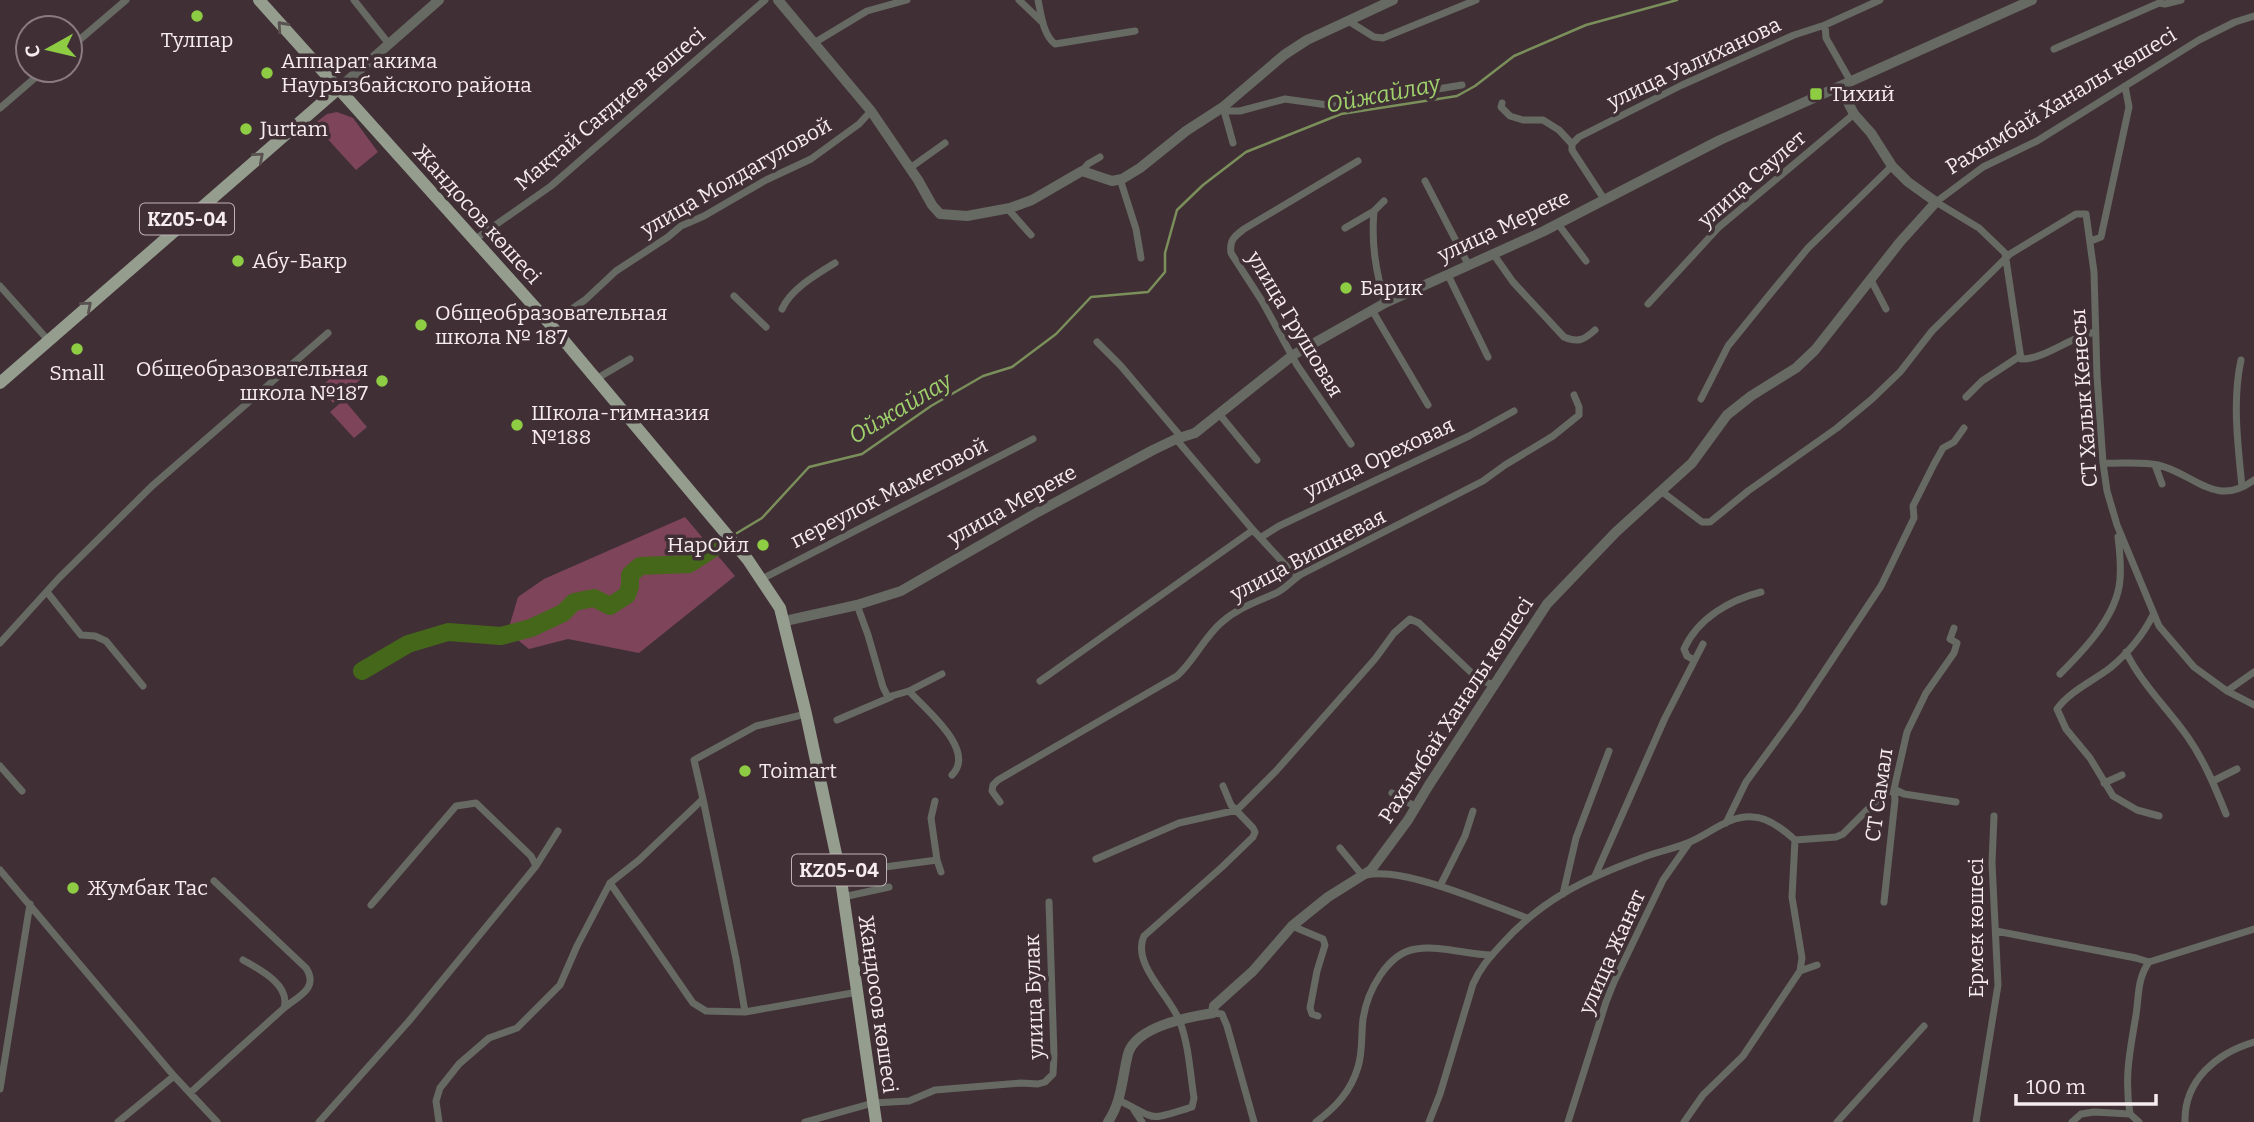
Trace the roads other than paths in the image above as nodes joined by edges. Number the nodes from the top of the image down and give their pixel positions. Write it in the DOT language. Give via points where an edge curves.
graph roads {
  1 [pos="126,0"];
  2 [pos="259,0"];
  3 [pos="354,0"];
  4 [pos="439,0"];
  5 [pos="765,0"];
  6 [pos="778,0"];
  7 [pos="906,0"];
  8 [pos="1019,0"];
  9 [pos="1038,0"];
  10 [pos="1393,0"];
  11 [pos="1476,0"];
  12 [pos="1880,0"];
  13 [pos="2032,0"];
  14 [pos="2182,0"];
  15 [pos="2158,1"];
  16 [pos="2254,16"];
  17 [pos="1350,22"];
  18 [pos="1043,23"];
  19 [pos="1825,25"];
  20 [pos="1135,31"];
  21 [pos="84,36"];
  22 [pos="814,43"];
  23 [pos="389,44"];
  24 [pos="2054,49"];
  25 [pos="320,67"];
  26 [pos="1851,82"];
  27 [pos="27,84"];
  28 [pos="1462,85"];
  29 [pos="2125,86"];
  30 [pos="1840,87"];
  31 [pos="338,88"];
  32 [pos="1502,103"];
  33 [pos="318,106"];
  34 [pos="0,107"];
  35 [pos="1223,107"];
  36 [pos="358,109"];
  37 [pos="871,111"];
  38 [pos="1854,114"];
  39 [pos="945,143"];
  40 [pos="1233,143"];
  41 [pos="1572,144"];
  42 [pos="1100,157"];
  43 [pos="1358,161"];
  44 [pos="1892,166"];
  45 [pos="910,168"];
  46 [pos="1082,172"];
  47 [pos="1119,179"];
  48 [pos="1425,181"];
  49 [pos="1604,199"];
  50 [pos="1384,201"];
  51 [pos="1936,202"];
  52 [pos="1007,208"];
  53 [pos="1374,211"];
  54 [pos="1354,223"];
  55 [pos="1558,224"];
  56 [pos="1345,228"];
  57 [pos="1031,235"];
  58 [pos="1373,238"];
  59 [pos="474,240"];
  60 [pos="2091,241"];
  61 [pos="1494,255"];
  62 [pos="1140,258"];
  63 [pos="2005,259"];
  64 [pos="1586,261"];
  65 [pos="835,263"];
  66 [pos="1469,266"];
  67 [pos="1448,275"];
  68 [pos="1871,279"];
  69 [pos="0,286"];
  70 [pos="734,296"];
  71 [pos="1385,303"];
  72 [pos="1648,304"];
  73 [pos="782,309"];
  74 [pos="1886,309"];
  75 [pos="1373,310"];
  76 [pos="550,324"];
  77 [pos="766,327"];
  78 [pos="1595,330"];
  79 [pos="2095,332"];
  80 [pos="328,333"];
  81 [pos="48,340"];
  82 [pos="1097,342"];
  83 [pos="1293,355"];
  84 [pos="2020,356"];
  85 [pos="1488,357"];
  86 [pos="630,359"];
  87 [pos="2241,360"];
  88 [pos="596,379"];
  89 [pos="0,383"];
  90 [pos="1574,395"];
  91 [pos="1966,397"];
  92 [pos="1701,399"];
  93 [pos="1429,405"];
  94 [pos="1514,411"];
  95 [pos="1220,415"];
  96 [pos="1964,428"];
  97 [pos="1178,438"];
  98 [pos="1033,439"];
  99 [pos="1350,444"];
  100 [pos="1257,460"];
  101 [pos="2104,463"];
  102 [pos="2155,464"];
  103 [pos="2254,480"];
  104 [pos="2162,484"];
  105 [pos="2242,487"];
  106 [pos="1661,491"];
  107 [pos="2116,525"];
  108 [pos="1253,530"];
  109 [pos="1261,538"];
  110 [pos="1300,575"];
  111 [pos="762,579"];
  112 [pos="47,592"];
  113 [pos="1761,592"];
  114 [pos="857,606"];
  115 [pos="2153,615"];
  116 [pos="785,621"];
  117 [pos="2159,626"];
  118 [pos="2147,627"];
  119 [pos="1954,628"];
  120 [pos="0,643"];
  121 [pos="1703,645"];
  122 [pos="2126,652"];
  123 [pos="1694,660"];
  124 [pos="2254,672"];
  125 [pos="942,674"];
  126 [pos="2060,674"];
  127 [pos="1040,681"];
  128 [pos="143,686"];
  129 [pos="1495,686"];
  130 [pos="909,691"];
  131 [pos="2227,691"];
  132 [pos="887,697"];
  133 [pos="2254,705"];
  134 [pos="806,714"];
  135 [pos="837,720"];
  136 [pos="1609,751"];
  137 [pos="0,766"];
  138 [pos="2237,769"];
  139 [pos="952,775"];
  140 [pos="2122,775"];
  141 [pos="2213,781"];
  142 [pos="2104,783"];
  143 [pos="1223,786"];
  144 [pos="1894,789"];
  145 [pos="22,791"];
  146 [pos="1392,793"];
  147 [pos="702,799"];
  148 [pos="935,801"];
  149 [pos="1000,802"];
  150 [pos="1956,802"];
  151 [pos="1416,807"];
  152 [pos="1237,810"];
  153 [pos="1473,811"];
  154 [pos="2226,814"];
  155 [pos="2159,816"];
  156 [pos="1994,817"];
  157 [pos="1726,822"];
  158 [pos="558,831"];
  159 [pos="1795,840"];
  160 [pos="1689,843"];
  161 [pos="1340,848"];
  162 [pos="1096,859"];
  163 [pos="937,860"];
  164 [pos="536,866"];
  165 [pos="0,870"];
  166 [pos="941,872"];
  167 [pos="840,873"];
  168 [pos="1364,876"];
  169 [pos="1595,876"];
  170 [pos="214,881"];
  171 [pos="610,883"];
  172 [pos="1440,886"];
  173 [pos="889,887"];
  174 [pos="1563,894"];
  175 [pos="843,897"];
  176 [pos="1049,902"];
  177 [pos="1884,902"];
  178 [pos="30,904"];
  179 [pos="371,905"];
  180 [pos="1527,918"];
  181 [pos="1292,926"];
  182 [pos="2254,929"];
  183 [pos="1996,931"];
  184 [pos="1492,955"];
  185 [pos="243,960"];
  186 [pos="2149,962"];
  187 [pos="1817,965"];
  188 [pos="1800,971"];
  189 [pos="858,992"];
  190 [pos="284,1008"];
  191 [pos="745,1012"];
  192 [pos="1213,1013"];
  193 [pos="1318,1016"];
  194 [pos="1180,1019"];
  195 [pos="1924,1026"];
  196 [pos="2254,1042"];
  197 [pos="174,1076"];
  198 [pos="0,1089"];
  199 [pos="190,1093"];
  200 [pos="1118,1100"];
  201 [pos="873,1103"];
  202 [pos="1134,1110"];
  203 [pos="2130,1114"];
  204 [pos="118,1122"];
  205 [pos="217,1122"];
  206 [pos="319,1122"];
  207 [pos="439,1122"];
  208 [pos="805,1122"];
  209 [pos="876,1122"];
  210 [pos="1108,1122"];
  211 [pos="1142,1122"];
  212 [pos="1254,1122"];
  213 [pos="1316,1122"];
  214 [pos="1429,1122"];
  215 [pos="1568,1122"];
  216 [pos="1684,1122"];
  217 [pos="1837,1122"];
  218 [pos="1976,1122"];
  219 [pos="2072,1122"];
  220 [pos="2139,1122"];
  221 [pos="2185,1122"];
  1 -- 21 [label="street"];
  25 -- 2 [label="main road, Жандосов көшесі / KZ05-04, one-way"];
  3 -- 23 [label="street"];
  4 -- 23 [label="street"];
  5 -- 59 [label="street, Мақтай Сағдиев көшесі" via="551,186"];
  6 -- 22 [label="street"];
  7 -- 22 [label="street" via="867,11"];
  8 -- 18 [label="street"];
  9 -- 18 [label="street"];
  10 -- 17 [label="street"];
  11 -- 17 [label="street" via="1383,38"];
  12 -- 19 [label="street, улица Уалиханова"];
  13 -- 26 [label="street, улица Мереке"];
  14 -- 15 [label="street"];
  15 -- 24 [label="street"];
  16 -- 29 [label="street, Рахымбай Ханалы көшесі" via="2199,40"];
  17 -- 35 [label="street" via="1284,55"];
  18 -- 20 [label="street" via="1055,44"];
  19 -- 26 [label="street" via="1826,38"];
  19 -- 41 [label="street, улица Уалиханова" via="1682,85"];
  22 -- 37 [label="street"];
  23 -- 31 [label="street"];
  25 -- 31 [label="main road, Жандосов көшесі / KZ05-04"];
  25 -- 33 [label="main road" via="326,85"];
  26 -- 30 [label="street, улица Мереке"];
  27 -- 34 [label="street"];
  28 -- 35 [label="street" via="1363,104 1335,106 1285,99 1240,111"];
  29 -- 51 [label="street, Рахымбай Ханалы көшесі" via="2037,141 1983,167"];
  29 -- 60 [label="street" via="2129,107 2101,237"];
  30 -- 38 [label="street"];
  30 -- 49 [label="street, улица Мереке" via="1720,140"];
  31 -- 33 [label="main road, KZ05-04"];
  31 -- 36 [label="main road, Жандосов көшесі / KZ05-04"];
  32 -- 41 [label="street" via="1510,116 1552,124"];
  33 -- 36 [label="main road" via="330,101"];
  81 -- 33 [label="main road, KZ05-04, one-way"];
  35 -- 40 [label="street"];
  35 -- 47 [label="street"];
  36 -- 59 [label="main road, Жандосов көшесі / KZ05-04"];
  37 -- 45 [label="street"];
  37 -- 76 [label="street, улица Молдагуловой" via="811,159 681,226"];
  38 -- 44 [label="street"];
  38 -- 72 [label="street, улица Саулет" via="1718,228"];
  39 -- 45 [label="street"];
  41 -- 49 [label="street"];
  42 -- 46 [label="street"];
  43 -- 83 [label="street, улица Грушовая" via="1231,241 1231,253"];
  44 -- 51 [label="street"];
  44 -- 92 [label="street" via="1808,247 1728,346"];
  45 -- 52 [label="street" via="940,214 967,216"];
  46 -- 47 [label="street"];
  46 -- 52 [label="street" via="1032,200"];
  47 -- 62 [label="street"];
  48 -- 66 [label="street"];
  49 -- 55 [label="street, улица Мереке"];
  50 -- 53 [label="street"];
  51 -- 63 [label="street" via="1986,233 2005,253"];
  51 -- 68 [label="street, Рахымбай Ханалы көшесі"];
  52 -- 57 [label="street"];
  53 -- 54 [label="street"];
  53 -- 58 [label="street"];
  54 -- 56 [label="street"];
  54 -- 58 [label="street" via="1369,225"];
  55 -- 61 [label="street, улица Мереке"];
  55 -- 64 [label="street"];
  58 -- 71 [label="street" via="1374,265"];
  59 -- 76 [label="main road, Жандосов көшесі / KZ05-04"];
  60 -- 63 [label="street" via="2086,214 2076,214"];
  60 -- 79 [label="street, СТ Халык Кенесы"];
  61 -- 66 [label="street, улица Мереке"];
  61 -- 78 [label="street" via="1564,337 1575,342"];
  63 -- 84 [label="street"];
  63 -- 106 [label="street" via="1872,399 1716,518 1702,522"];
  65 -- 73 [label="street" via="808,281"];
  66 -- 67 [label="street, улица Мереке"];
  67 -- 71 [label="street, улица Мереке"];
  67 -- 85 [label="street"];
  68 -- 74 [label="street"];
  68 -- 106 [label="street, Рахымбай Ханалы көшесі" via="1815,350 1727,415 1692,463"];
  69 -- 81 [label="street"];
  70 -- 77 [label="street"];
  71 -- 75 [label="street, улица Мереке"];
  75 -- 83 [label="street, улица Мереке"];
  75 -- 93 [label="street"];
  76 -- 88 [label="main road, Жандосов көшесі / KZ05-04"];
  79 -- 84 [label="street" via="2042,355 2025,360"];
  79 -- 101 [label="street, СТ Халык Кенесы"];
  80 -- 112 [label="street" via="152,486"];
  81 -- 89 [label="main road, KZ05-04"];
  82 -- 97 [label="street"];
  83 -- 95 [label="street, улица Мереке"];
  83 -- 99 [label="street, улица Грушовая"];
  84 -- 91 [label="street"];
  86 -- 88 [label="street"];
  87 -- 105 [label="street" via="2236,414"];
  88 -- 111 [label="main road, Жандосов көшесі / KZ05-04"];
  90 -- 110 [label="street, улица Вишневая" via="1579,415 1553,436 1483,481"];
  94 -- 109 [label="street, улица Ореховая"];
  95 -- 97 [label="street, улица Мереке" via="1195,433"];
  95 -- 100 [label="street"];
  96 -- 157 [label="street" via="1934,464 1881,586 1746,782"];
  97 -- 108 [label="street"];
  97 -- 114 [label="street, улица Мереке" via="901,591"];
  98 -- 111 [label="street, переулок Маметовой"];
  101 -- 102 [label="street"];
  101 -- 107 [label="street, СТ Халык Кенесы"];
  102 -- 104 [label="street"];
  102 -- 105 [label="street" via="2211,491"];
  103 -- 105 [label="street"];
  106 -- 129 [label="street, Рахымбай Ханалы көшесі" via="1547,604"];
  107 -- 115 [label="street, СТ Халык Кенесы"];
  107 -- 126 [label="street" via="2120,578 2116,598 2099,628"];
  108 -- 109 [label="street"];
  108 -- 127 [label="street"];
  109 -- 110 [label="street"];
  110 -- 149 [label="street, улица Вишневая" via="1276,594 1247,605 1222,622 1177,676 998,780 992,791"];
  111 -- 116 [label="main road, Жандосов көшесі / KZ05-04"];
  112 -- 120 [label="street"];
  112 -- 128 [label="street" via="81,635 106,641"];
  113 -- 123 [label="street" via="1726,605 1689,637 1684,649"];
  114 -- 116 [label="street, улица Мереке"];
  114 -- 132 [label="street"];
  115 -- 117 [label="street, СТ Халык Кенесы"];
  115 -- 118 [label="street"];
  116 -- 134 [label="main road, Жандосов көшесі / KZ05-04"];
  117 -- 118 [label="street"];
  117 -- 131 [label="street, СТ Халык Кенесы" via="2194,667"];
  118 -- 122 [label="street"];
  119 -- 144 [label="street, СТ Самал" via="1950,639 1957,643 1954,653 1934,678 1912,720"];
  121 -- 123 [label="street"];
  122 -- 141 [label="street" via="2188,737"];
  122 -- 142 [label="street" via="2057,709"];
  123 -- 169 [label="street"];
  124 -- 131 [label="street"];
  125 -- 130 [label="street"];
  129 -- 151 [label="street, Рахымбай Ханалы көшесі"];
  129 -- 152 [label="street" via="1477,678 1419,623 1409,619"];
  130 -- 132 [label="street"];
  130 -- 139 [label="street" via="954,739 960,759"];
  131 -- 133 [label="street, СТ Халык Кенесы"];
  132 -- 135 [label="street"];
  134 -- 147 [label="street" via="755,726 694,760"];
  134 -- 167 [label="main road, Жандосов көшесі / KZ05-04"];
  136 -- 174 [label="street" via="1576,838"];
  137 -- 145 [label="street"];
  138 -- 141 [label="street"];
  140 -- 142 [label="street"];
  141 -- 154 [label="street"];
  142 -- 155 [label="street" via="2113,796"];
  143 -- 152 [label="street"];
  144 -- 150 [label="street"];
  144 -- 159 [label="street" via="1843,834"];
  144 -- 177 [label="street, СТ Самал"];
  146 -- 151 [label="street"];
  147 -- 171 [label="street"];
  147 -- 191 [label="street"];
  148 -- 163 [label="street" via="930,818"];
  151 -- 168 [label="street, Рахымбай Ханалы көшесі"];
  152 -- 162 [label="street" via="1179,823"];
  152 -- 194 [label="street" via="1253,828 1253,837 1140,943 1141,957"];
  153 -- 172 [label="street"];
  156 -- 183 [label="street, Ермек көшесі"];
  157 -- 159 [label="street" via="1757,817"];
  157 -- 160 [label="street"];
  158 -- 164 [label="street"];
  159 -- 188 [label="street" via="1791,897 1802,958"];
  160 -- 169 [label="street"];
  160 -- 215 [label="street, улица Жанат" via="1663,880 1610,992"];
  161 -- 168 [label="street"];
  163 -- 166 [label="street"];
  163 -- 167 [label="street"];
  164 -- 179 [label="street" via="476,803 456,806"];
  164 -- 206 [label="street"];
  165 -- 178 [label="street"];
  167 -- 175 [label="main road, Жандосов көшесі / KZ05-04"];
  168 -- 172 [label="street" via="1382,873"];
  168 -- 181 [label="street, Рахымбай Ханалы көшесі"];
  169 -- 174 [label="street"];
  170 -- 190 [label="street" via="311,975 309,989"];
  171 -- 191 [label="street" via="694,1003 706,1011"];
  171 -- 207 [label="street" via="561,985 517,1028 489,1038 459,1064 440,1088 436,1101"];
  172 -- 180 [label="street"];
  173 -- 175 [label="street"];
  174 -- 180 [label="street"];
  175 -- 189 [label="main road, Жандосов көшесі / KZ05-04"];
  176 -- 201 [label="street, улица Булак" via="1054,1074 1038,1084 961,1087 935,1090 909,1101"];
  178 -- 197 [label="street"];
  178 -- 198 [label="street"];
  180 -- 184 [label="street"];
  181 -- 192 [label="street, Рахымбай Ханалы көшесі" via="1214,1006"];
  181 -- 193 [label="street" via="1324,939 1310,1008"];
  182 -- 186 [label="street"];
  183 -- 186 [label="street"];
  183 -- 218 [label="street, Ермек көшесі" via="1998,985"];
  184 -- 213 [label="street" via="1415,949 1391,963 1368,1002 1356,1073 1337,1106"];
  184 -- 214 [label="street" via="1473,984"];
  185 -- 190 [label="street" via="264,971 277,985 285,996"];
  186 -- 203 [label="street" via="2140,974 2127,1056"];
  187 -- 188 [label="street"];
  188 -- 216 [label="street" via="1743,1056 1703,1095"];
  189 -- 191 [label="street"];
  189 -- 201 [label="main road, Жандосов көшесі / KZ05-04"];
  190 -- 199 [label="street"];
  192 -- 194 [label="street"];
  192 -- 212 [label="street" via="1222,1014 1227,1026"];
  194 -- 200 [label="street" via="1147,1033 1133,1045"];
  194 -- 202 [label="street" via="1192,1107 1156,1121"];
  195 -- 217 [label="street"];
  196 -- 221 [label="street" via="2234,1048 2205,1068 2191,1091"];
  197 -- 199 [label="street"];
  197 -- 204 [label="street"];
  199 -- 205 [label="street"];
  200 -- 202 [label="street"];
  200 -- 210 [label="street"];
  201 -- 208 [label="street"];
  201 -- 209 [label="main road, Жандосов көшесі / KZ05-04"];
  202 -- 211 [label="street"];
  203 -- 219 [label="street" via="2094,1112"];
  203 -- 220 [label="street"];
}
